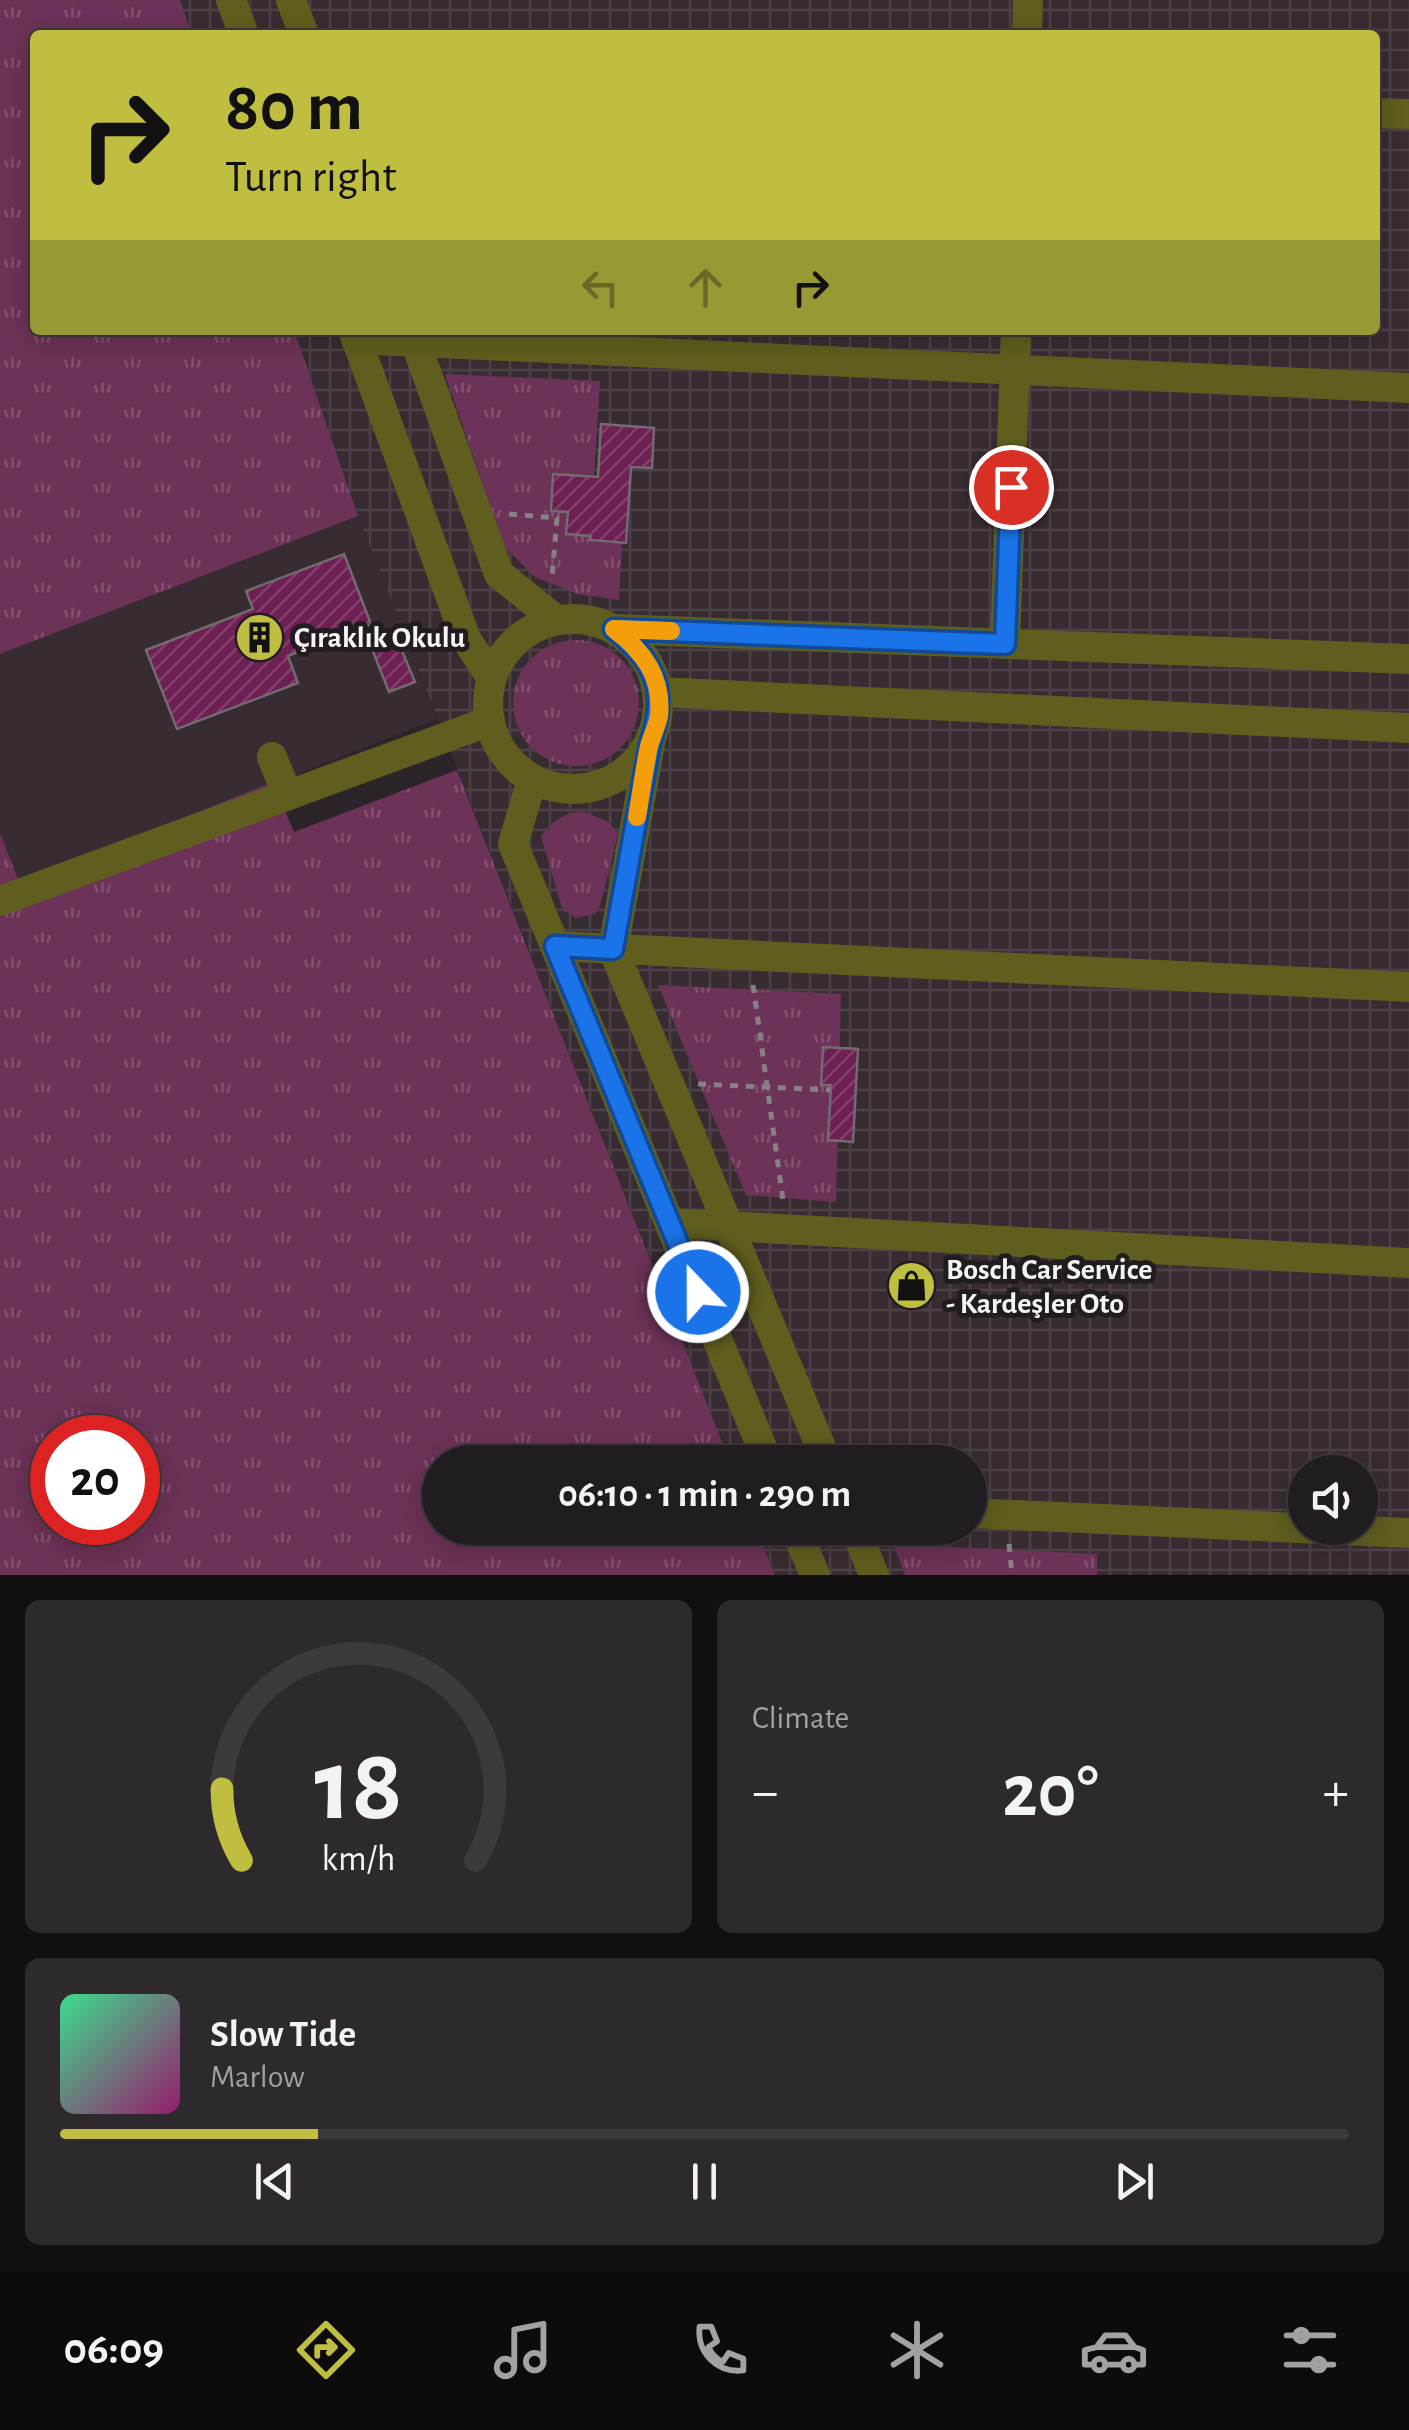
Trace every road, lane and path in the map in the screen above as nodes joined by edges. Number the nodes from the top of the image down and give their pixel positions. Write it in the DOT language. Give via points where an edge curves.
graph roads {
  1 [pos="232,0"];
  2 [pos="292,0"];
  3 [pos="1028,0"];
  4 [pos="242,30"];
  5 [pos="302,30"];
  6 [pos="1027,30"];
  7 [pos="1380,112"];
  8 [pos="1409,114"];
  9 [pos="354,335"];
  10 [pos="384,335"];
  11 [pos="1016,335"];
  12 [pos="413,336"];
  13 [pos="1015,370"];
  14 [pos="1409,388"];
  15 [pos="476,511"];
  16 [pos="553,616"];
  17 [pos="614,629"];
  18 [pos="1005,644"];
  19 [pos="1409,659"];
  20 [pos="492,676"];
  21 [pos="659,692"];
  22 [pos="490,721"];
  23 [pos="1409,728"];
  24 [pos="650,744"];
  25 [pos="272,758"];
  26 [pos="532,780"];
  27 [pos="287,794"];
  28 [pos="0,901"];
  29 [pos="555,946"];
  30 [pos="613,949"];
  31 [pos="753,985"];
  32 [pos="1409,988"];
  33 [pos="693,1084"];
  34 [pos="767,1087"];
  35 [pos="830,1090"];
  36 [pos="784,1204"];
  37 [pos="670,1223"];
  38 [pos="729,1226"];
  39 [pos="1409,1263"];
  40 [pos="761,1445"];
  41 [pos="821,1445"];
  42 [pos="987,1514"];
  43 [pos="1409,1533"];
  44 [pos="1009,1544"];
  45 [pos="802,1545"];
  46 [pos="861,1545"];
  47 [pos="815,1575"];
  48 [pos="874,1575"];
  49 [pos="1012,1575"];
  1 -- 4 [label="lane"];
  2 -- 5 [label="lane"];
  3 -- 6 [label="lane"];
  7 -- 8 [label="lane"];
  9 -- 20 [label="lane" via="466,639"];
  10 -- 12 [label="lane"];
  11 -- 13 [label="lane"];
  12 -- 13 [label="lane"];
  12 -- 15 [label="lane"];
  13 -- 14 [label="lane"];
  13 -- 18 [label="lane"];
  15 -- 16 [label="lane" via="499,574"];
  15 -- 16 [label="path" via="557,518"];
  16 -- 17 [label="lane"];
  16 -- 20 [label="lane" via="506,650"];
  17 -- 18 [label="lane"];
  17 -- 21 [label="lane" via="651,667"];
  18 -- 19 [label="lane"];
  20 -- 22 [label="lane"];
  21 -- 23 [label="lane"];
  21 -- 24 [label="lane"];
  22 -- 26 [label="lane" via="508,761"];
  22 -- 27 [label="lane"];
  24 -- 26 [label="lane" via="634,766 587,790"];
  24 -- 30 [label="lane"];
  25 -- 27 [label="lane"];
  26 -- 29 [label="lane" via="513,844"];
  27 -- 28 [label="lane"];
  29 -- 30 [label="lane"];
  29 -- 37 [label="lane"];
  30 -- 32 [label="lane"];
  30 -- 38 [label="lane"];
  31 -- 34 [label="path"];
  33 -- 34 [label="path"];
  34 -- 35 [label="path"];
  34 -- 36 [label="path"];
  37 -- 38 [label="lane"];
  37 -- 40 [label="lane"];
  38 -- 39 [label="lane"];
  38 -- 41 [label="lane"];
  42 -- 43 [label="lane"];
  44 -- 49 [label="path"];
  45 -- 47 [label="lane"];
  46 -- 48 [label="lane"];
}
